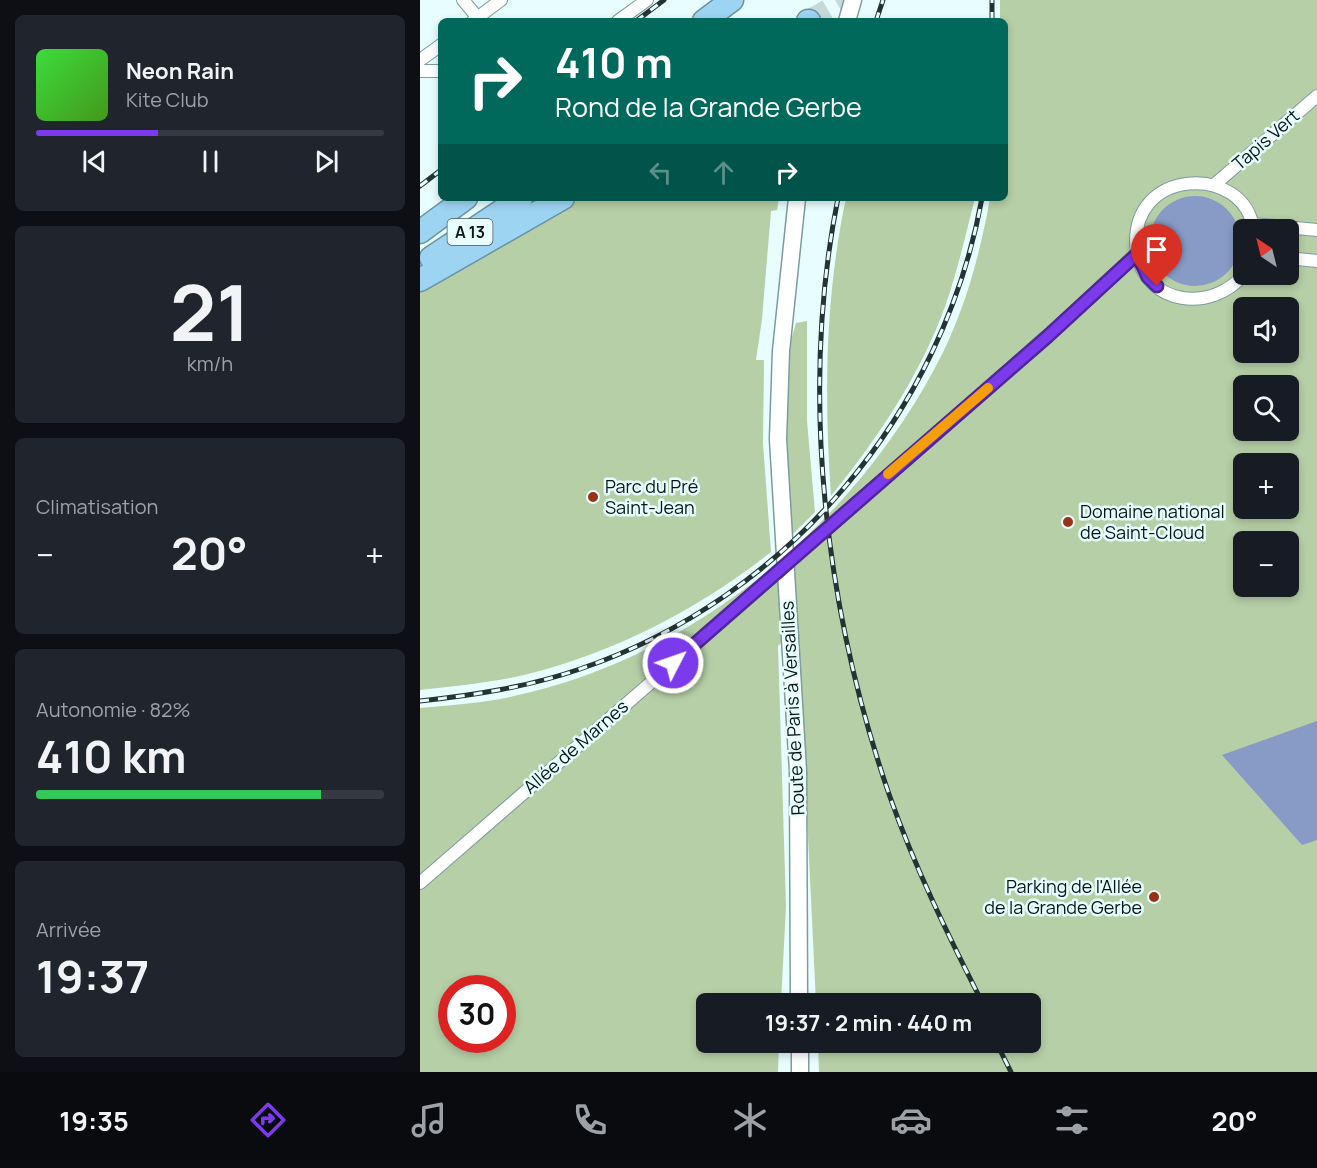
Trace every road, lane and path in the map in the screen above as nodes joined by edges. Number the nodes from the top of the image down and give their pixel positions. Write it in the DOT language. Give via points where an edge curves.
graph roads {
  1 [pos="463,0"];
  2 [pos="501,0"];
  3 [pos="646,0"];
  4 [pos="732,0"];
  5 [pos="844,0"];
  6 [pos="853,0"];
  7 [pos="474,18"];
  8 [pos="478,18"];
  9 [pos="622,18"];
  10 [pos="708,18"];
  11 [pos="839,18"];
  12 [pos="847,18"];
  13 [pos="438,47"];
  14 [pos="420,60"];
  15 [pos="420,71"];
  16 [pos="438,71"];
  17 [pos="1317,96"];
  18 [pos="1214,185"];
  19 [pos="462,201"];
  20 [pos="517,201"];
  21 [pos="557,201"];
  22 [pos="796,201"];
  23 [pos="1248,219"];
  24 [pos="1299,229"];
  25 [pos="1317,230"];
  26 [pos="420,232"];
  27 [pos="1137,254"];
  28 [pos="1299,259"];
  29 [pos="1317,261"];
  30 [pos="420,266"];
  31 [pos="420,280"];
  32 [pos="1234,285"];
  33 [pos="420,883"];
  34 [pos="800,993"];
  35 [pos="800,1053"];
  36 [pos="800,1072"];
  1 -- 7 [label="street"];
  2 -- 8 [label="street"];
  3 -- 9 [label="street"];
  4 -- 10 [label="highway"];
  5 -- 11 [label="main road"];
  6 -- 12 [label="main road"];
  13 -- 14 [label="street"];
  15 -- 16 [label="street"];
  17 -- 18 [label="street, Tapis Vert"];
  18 -- 23 [label="street" via="1235,198"];
  18 -- 27 [label="street" via="1178,185 1158,195 1140,220"];
  19 -- 26 [label="highway, A 13"];
  20 -- 30 [label="highway, A 13"];
  21 -- 31 [label="highway"];
  22 -- 34 [label="main road, Route de Paris à Versailles" via="777,439 798,771"];
  24 -- 25 [label="street"];
  27 -- 32 [label="street" via="1157,286 1188,300 1216,296"];
  27 -- 33 [label="street, Allée de Marnes, bridge"];
  28 -- 29 [label="street"];
  35 -- 36 [label="main road"];
}
